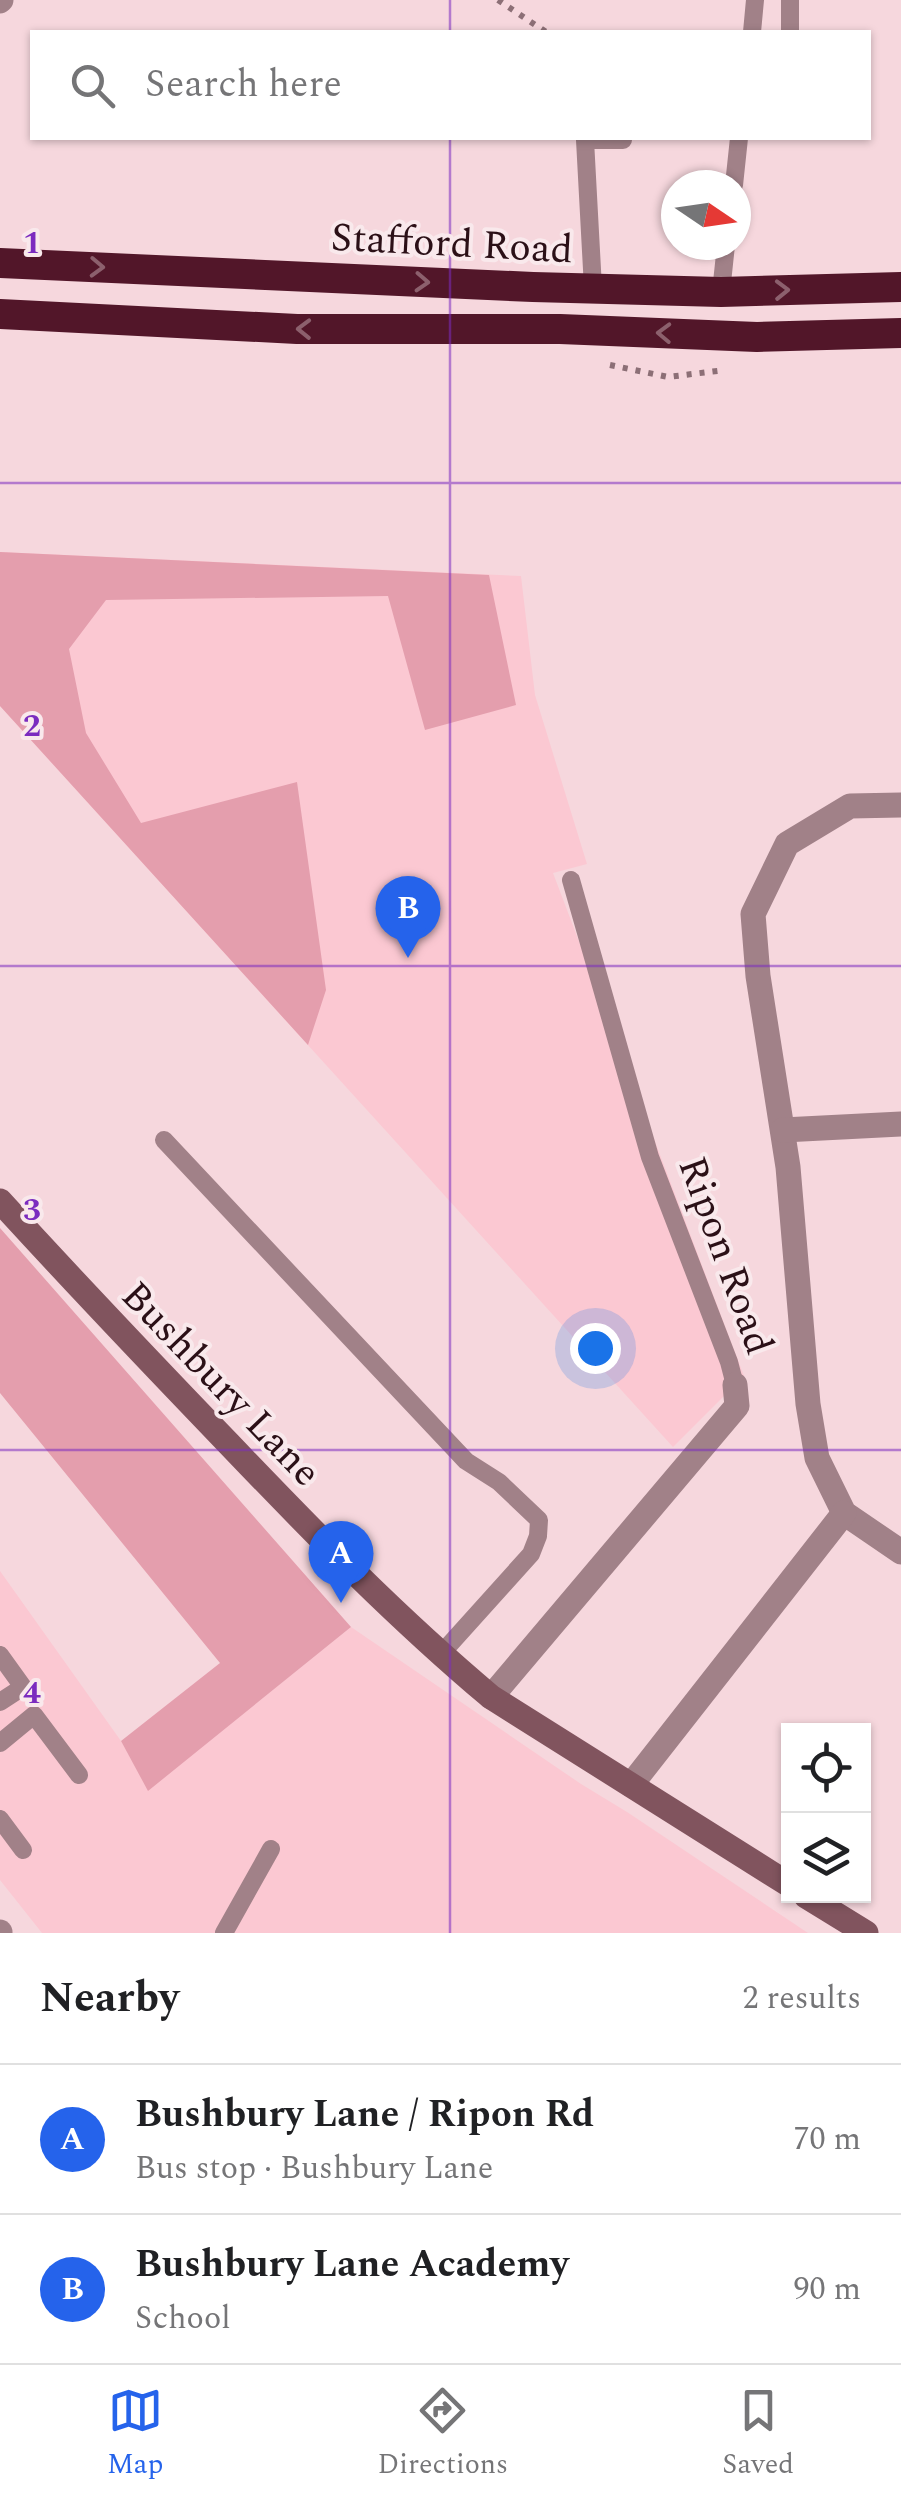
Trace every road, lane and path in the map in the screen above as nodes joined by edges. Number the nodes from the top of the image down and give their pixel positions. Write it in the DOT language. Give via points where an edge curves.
graph roads {
  1 [pos="498,0"];
  2 [pos="756,0"];
  3 [pos="790,0"];
  4 [pos="543,30"];
  5 [pos="752,30"];
  6 [pos="790,30"];
  7 [pos="623,140"];
  8 [pos="739,140"];
  9 [pos="736,170"];
  10 [pos="724,260"];
  11 [pos="0,263"];
  12 [pos="593,288"];
  13 [pos="901,288"];
  14 [pos="721,292"];
  15 [pos="0,314"];
  16 [pos="901,333"];
  17 [pos="901,805"];
  18 [pos="572,880"];
  19 [pos="901,1124"];
  20 [pos="783,1130"];
  21 [pos="164,1140"];
  22 [pos="0,1201"];
  23 [pos="735,1385"];
  24 [pos="844,1512"];
  25 [pos="901,1552"];
  26 [pos="441,1654"];
  27 [pos="0,1656"];
  28 [pos="491,1697"];
  29 [pos="0,1702"];
  30 [pos="3,1735"];
  31 [pos="80,1775"];
  32 [pos="630,1785"];
  33 [pos="0,1819"];
  34 [pos="270,1849"];
  35 [pos="24,1850"];
  36 [pos="781,1880"];
  37 [pos="817,1903"];
  38 [pos="224,1933"];
  39 [pos="866,1933"];
  1 -- 4 [label="path"];
  2 -- 5 [label="lane"];
  3 -- 6 [label="lane"];
  7 -- 12 [label="lane" via="585,140"];
  8 -- 9 [label="lane"];
  10 -- 14 [label="lane"];
  11 -- 12 [label="highway, Stafford Road, one-way"];
  12 -- 14 [label="highway, Stafford Road"];
  14 -- 13 [label="highway, Stafford Road, one-way"];
  16 -- 15 [label="highway, Stafford Road, one-way" via="297,329"];
  17 -- 20 [label="street" via="850,806 787,844 754,914"];
  18 -- 23 [label="lane, Ripon Road" via="650,1157"];
  19 -- 20 [label="street"];
  20 -- 24 [label="street" via="808,1404 817,1458"];
  21 -- 26 [label="lane" via="466,1461 538,1520 531,1554"];
  22 -- 26 [label="street, Bushbury Lane" via="282,1500"];
  23 -- 28 [label="street, Ripon Road" via="737,1406"];
  24 -- 25 [label="street"];
  24 -- 32 [label="street"];
  26 -- 28 [label="street, Bushbury Lane"];
  27 -- 29 [label="lane" via="23,1687"];
  28 -- 32 [label="street, Bushbury Lane"];
  30 -- 31 [label="lane" via="34,1716"];
  32 -- 36 [label="street, Bushbury Lane"];
  33 -- 35 [label="lane"];
  34 -- 38 [label="lane"];
  37 -- 39 [label="street"];
}
